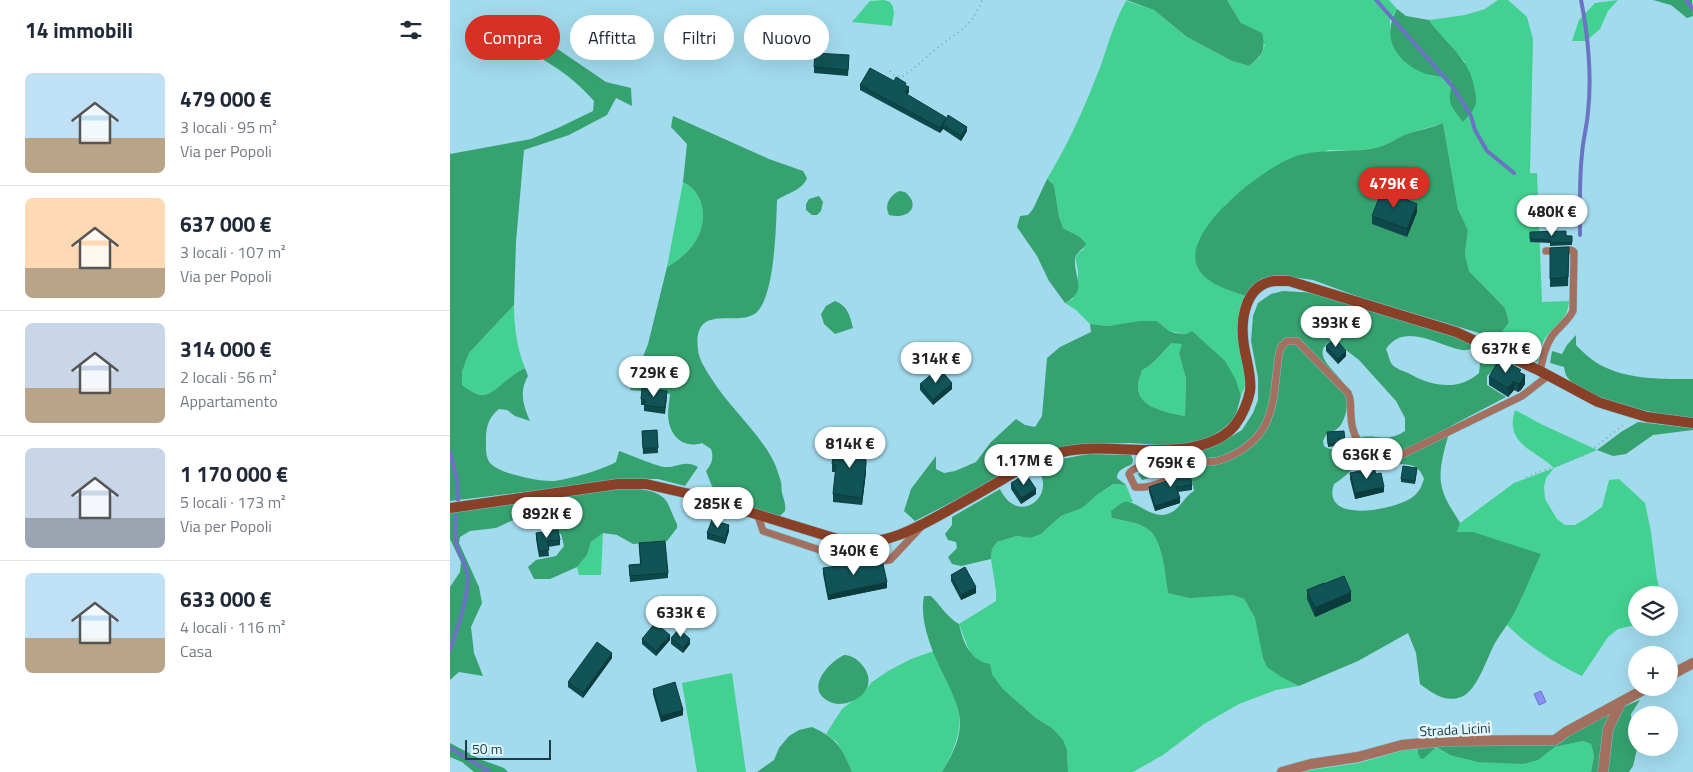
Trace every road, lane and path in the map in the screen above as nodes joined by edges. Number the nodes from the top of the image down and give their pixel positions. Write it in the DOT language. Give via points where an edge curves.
graph roads {
  1 [pos="982,0"];
  2 [pos="890,71"];
  3 [pos="1546,251"];
  4 [pos="1545,373"];
  5 [pos="1636,414"];
  6 [pos="1693,423"];
  7 [pos="1158,450"];
  8 [pos="1154,464"];
  9 [pos="1177,477"];
  10 [pos="1526,477"];
  11 [pos="450,508"];
  12 [pos="758,516"];
  13 [pos="925,522"];
  14 [pos="1693,662"];
  15 [pos="1678,671"];
  16 [pos="1632,696"];
  17 [pos="1621,702"];
  18 [pos="1282,772"];
  19 [pos="1603,772"];
  1 -- 2 [label="path" via="974,18 965,28 908,73 902,77"];
  3 -- 4 [label="lane" via="1574,252 1573,311 1545,351"];
  4 -- 5 [label="main road" via="1598,402"];
  4 -- 7 [label="main road" via="1471,337 1436,325 1289,281 1273,281 1252,294 1245,307 1242,331 1250,390 1235,424 1226,433 1196,446"];
  4 -- 8 [label="lane" via="1522,396 1393,461 1366,451 1358,442 1353,432 1348,393 1297,341 1287,341 1279,354 1270,413 1258,436 1246,447 1217,461"];
  5 -- 6 [label="main road"];
  5 -- 10 [label="path" via="1585,454"];
  7 -- 8 [label="lane"];
  7 -- 13 [label="main road" via="1093,448 1062,451 1036,461"];
  8 -- 9 [label="lane" via="1130,471 1135,487"];
  11 -- 12 [label="main road" via="632,483 667,488"];
  12 -- 13 [label="main road" via="859,543 896,536"];
  12 -- 13 [label="lane" via="763,531 859,564 890,560"];
  14 -- 15 [label="street"];
  16 -- 17 [label="street, Strada Licini"];
  17 -- 18 [label="street, Strada Licini" via="1556,740 1445,741 1402,746"];
  17 -- 19 [label="street" via="1608,730"];
}
